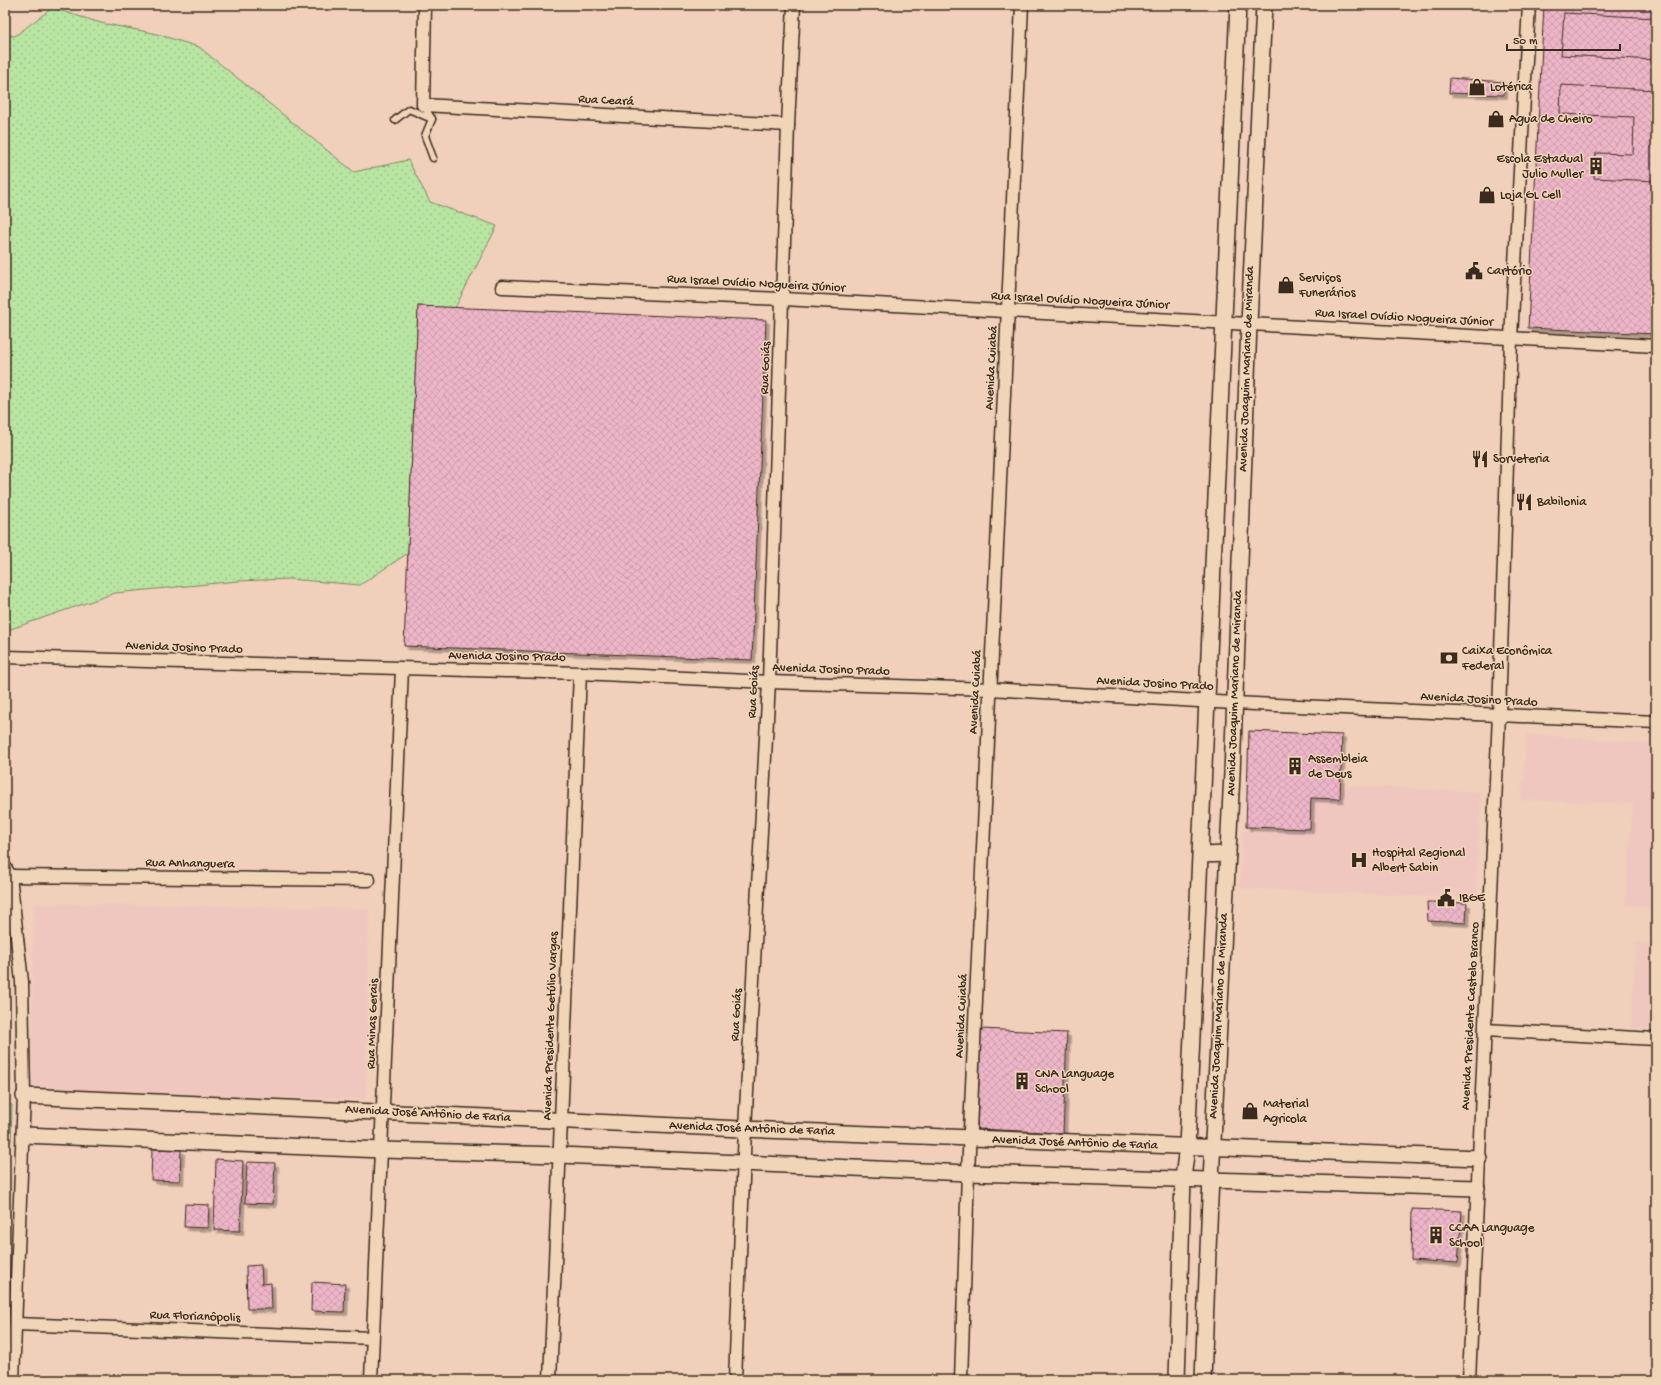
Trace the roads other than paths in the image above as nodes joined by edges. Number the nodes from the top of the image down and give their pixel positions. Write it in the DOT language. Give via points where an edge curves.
graph roads {
  1 [pos="425,5"];
  2 [pos="794,5"];
  3 [pos="1022,5"];
  4 [pos="1238,5"];
  5 [pos="1264,5"];
  6 [pos="1529,5"];
  7 [pos="423,106"];
  8 [pos="432,119"];
  9 [pos="395,120"];
  10 [pos="1232,122"];
  11 [pos="1258,122"];
  12 [pos="788,125"];
  13 [pos="433,158"];
  14 [pos="502,287"];
  15 [pos="782,299"];
  16 [pos="1009,311"];
  17 [pos="1224,323"];
  18 [pos="1248,324"];
  19 [pos="1511,338"];
  20 [pos="1656,346"];
  21 [pos="5,657"];
  22 [pos="402,669"];
  23 [pos="580,673"];
  24 [pos="769,682"];
  25 [pos="990,689"];
  26 [pos="1208,701"];
  27 [pos="1234,703"];
  28 [pos="1499,715"];
  29 [pos="1656,722"];
  30 [pos="1200,854"];
  31 [pos="1228,854"];
  32 [pos="8,872"];
  33 [pos="369,880"];
  34 [pos="1484,1030"];
  35 [pos="1656,1038"];
  36 [pos="24,1096"];
  37 [pos="383,1111"];
  38 [pos="561,1121"];
  39 [pos="745,1129"];
  40 [pos="24,1135"];
  41 [pos="970,1138"];
  42 [pos="1187,1147"];
  43 [pos="1212,1148"];
  44 [pos="382,1150"];
  45 [pos="560,1155"];
  46 [pos="1479,1158"];
  47 [pos="744,1164"];
  48 [pos="968,1173"];
  49 [pos="1183,1178"];
  50 [pos="1211,1180"];
  51 [pos="1477,1188"];
  52 [pos="16,1324"];
  53 [pos="372,1338"];
  54 [pos="13,1380"];
  55 [pos="371,1380"];
  56 [pos="550,1380"];
  57 [pos="735,1380"];
  58 [pos="961,1380"];
  59 [pos="1178,1380"];
  60 [pos="1202,1380"];
  61 [pos="1469,1380"];
  1 -- 7 [label="street"];
  2 -- 12 [label="street, Rua Goiás"];
  3 -- 16 [label="street, Avenida Cuiabá"];
  4 -- 10 [label="street, Avenida Joaquim Mariano de Miranda"];
  5 -- 11 [label="street, Avenida Joaquim Mariano de Miranda"];
  6 -- 19 [label="street, Avenida Presidente Castelo Branco"];
  7 -- 8 [label="lane"];
  7 -- 12 [label="street, Rua Ceará"];
  8 -- 9 [label="lane" via="409,109"];
  8 -- 13 [label="lane" via="425,136"];
  10 -- 11 [label="street"];
  10 -- 17 [label="street, Avenida Joaquim Mariano de Miranda"];
  11 -- 18 [label="street, Avenida Joaquim Mariano de Miranda"];
  12 -- 15 [label="street, Rua Goiás"];
  14 -- 15 [label="street, Rua Israel Ovídio Nogueira Júnior"];
  15 -- 16 [label="street, Rua Israel Ovídio Nogueira Júnior"];
  15 -- 24 [label="street, Rua Goiás"];
  16 -- 17 [label="street, Rua Israel Ovídio Nogueira Júnior"];
  16 -- 25 [label="street, Avenida Cuiabá"];
  17 -- 18 [label="street, Rua Israel Ovídio Nogueira Júnior"];
  17 -- 26 [label="street, Avenida Joaquim Mariano de Miranda"];
  18 -- 19 [label="street, Rua Israel Ovídio Nogueira Júnior"];
  18 -- 27 [label="street, Avenida Joaquim Mariano de Miranda"];
  19 -- 20 [label="street, Rua Israel Ovídio Nogueira Júnior"];
  19 -- 28 [label="street, Avenida Presidente Castelo Branco"];
  21 -- 22 [label="street, Avenida Josino Prado"];
  22 -- 23 [label="street, Avenida Josino Prado"];
  22 -- 37 [label="street, Rua Minas Gerais"];
  23 -- 24 [label="street, Avenida Josino Prado"];
  23 -- 38 [label="street, Avenida Presidente Getúlio Vargas"];
  24 -- 25 [label="street, Avenida Josino Prado"];
  24 -- 39 [label="street, Rua Goiás"];
  25 -- 26 [label="street, Avenida Josino Prado"];
  25 -- 41 [label="street, Avenida Cuiabá"];
  26 -- 27 [label="street, Avenida Josino Prado"];
  26 -- 30 [label="street, Avenida Joaquim Mariano de Miranda"];
  27 -- 28 [label="street, Avenida Josino Prado"];
  27 -- 31 [label="street, Avenida Joaquim Mariano de Miranda"];
  28 -- 29 [label="street, Avenida Josino Prado"];
  28 -- 34 [label="street, Avenida Presidente Castelo Branco"];
  30 -- 31 [label="street"];
  30 -- 42 [label="street, Avenida Joaquim Mariano de Miranda"];
  31 -- 43 [label="street, Avenida Joaquim Mariano de Miranda"];
  32 -- 33 [label="street, Rua Anhanguera"];
  32 -- 36 [label="street" via="22,982"];
  34 -- 35 [label="street"];
  34 -- 46 [label="street, Avenida Presidente Castelo Branco"];
  36 -- 37 [label="street, Avenida José Antônio de Faria"];
  36 -- 40 [label="street"];
  37 -- 38 [label="street, Avenida José Antônio de Faria"];
  37 -- 44 [label="street, Rua Minas Gerais"];
  38 -- 39 [label="street, Avenida José Antônio de Faria"];
  38 -- 45 [label="street, Avenida Presidente Getúlio Vargas"];
  39 -- 41 [label="street, Avenida José Antônio de Faria"];
  39 -- 47 [label="street, Rua Goiás"];
  40 -- 44 [label="street"];
  40 -- 52 [label="street"];
  41 -- 42 [label="street, Avenida José Antônio de Faria"];
  41 -- 48 [label="street, Avenida Cuiabá"];
  42 -- 43 [label="street, Avenida José Antônio de Faria"];
  42 -- 49 [label="street, Avenida Joaquim Mariano de Miranda"];
  43 -- 46 [label="street, Avenida José Antônio de Faria"];
  43 -- 50 [label="street, Avenida Joaquim Mariano de Miranda"];
  44 -- 45 [label="street"];
  44 -- 53 [label="street, Rua Minas Gerais"];
  45 -- 47 [label="street"];
  45 -- 56 [label="street, Avenida Presidente Getúlio Vargas"];
  46 -- 51 [label="street, Avenida Presidente Castelo Branco"];
  47 -- 48 [label="street"];
  47 -- 57 [label="street, Rua Goiás"];
  48 -- 49 [label="street"];
  48 -- 58 [label="street, Avenida Cuiabá"];
  49 -- 50 [label="street"];
  49 -- 59 [label="street, Avenida Joaquim Mariano de Miranda"];
  50 -- 51 [label="street"];
  50 -- 60 [label="street, Avenida Joaquim Mariano de Miranda"];
  51 -- 61 [label="street, Avenida Presidente Castelo Branco"];
  52 -- 53 [label="street, Rua Florianôpolis"];
  52 -- 54 [label="street"];
  53 -- 55 [label="street, Rua Minas Gerais"];
}
